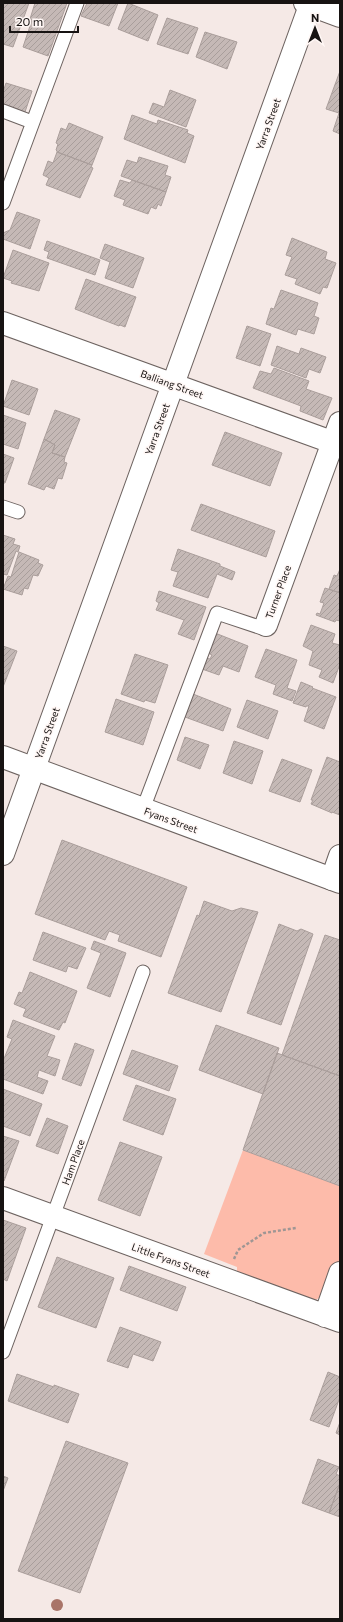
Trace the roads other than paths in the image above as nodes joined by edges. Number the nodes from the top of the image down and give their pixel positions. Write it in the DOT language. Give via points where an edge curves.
graph roads {
  1 [pos="77,3"];
  2 [pos="309,4"];
  3 [pos="340,16"];
  4 [pos="3,111"];
  5 [pos="32,122"];
  6 [pos="3,203"];
  7 [pos="4,328"];
  8 [pos="173,385"];
  9 [pos="338,437"];
  10 [pos="3,507"];
  11 [pos="18,512"];
  12 [pos="266,625"];
  13 [pos="3,757"];
  14 [pos="34,768"];
  15 [pos="143,809"];
  16 [pos="3,854"];
  17 [pos="340,856"];
  18 [pos="336,881"];
  19 [pos="143,972"];
  20 [pos="3,1198"];
  21 [pos="53,1217"];
  22 [pos="340,1273"];
  23 [pos="332,1318"];
  24 [pos="3,1352"];
  1 -- 5 [label="lane"];
  2 -- 3 [label="street"];
  2 -- 8 [label="street, Yarra Street"];
  4 -- 5 [label="lane"];
  5 -- 6 [label="lane"];
  7 -- 8 [label="street, Balliang Street"];
  8 -- 9 [label="street, Balliang Street"];
  8 -- 14 [label="street, Yarra Street"];
  9 -- 12 [label="street, Turner Place"];
  10 -- 11 [label="lane"];
  12 -- 15 [label="lane, Turner Place" via="265,629 217,613"];
  13 -- 14 [label="street, Fyans Street"];
  14 -- 15 [label="street, Fyans Street"];
  14 -- 16 [label="street, Yarra Street"];
  15 -- 18 [label="street, Fyans Street"];
  17 -- 18 [label="street"];
  19 -- 21 [label="lane, Ham Place"];
  20 -- 21 [label="street, Little Fyans Street"];
  21 -- 23 [label="street, Little Fyans Street"];
  21 -- 24 [label="lane, Ham Place"];
  22 -- 23 [label="street"];
}
